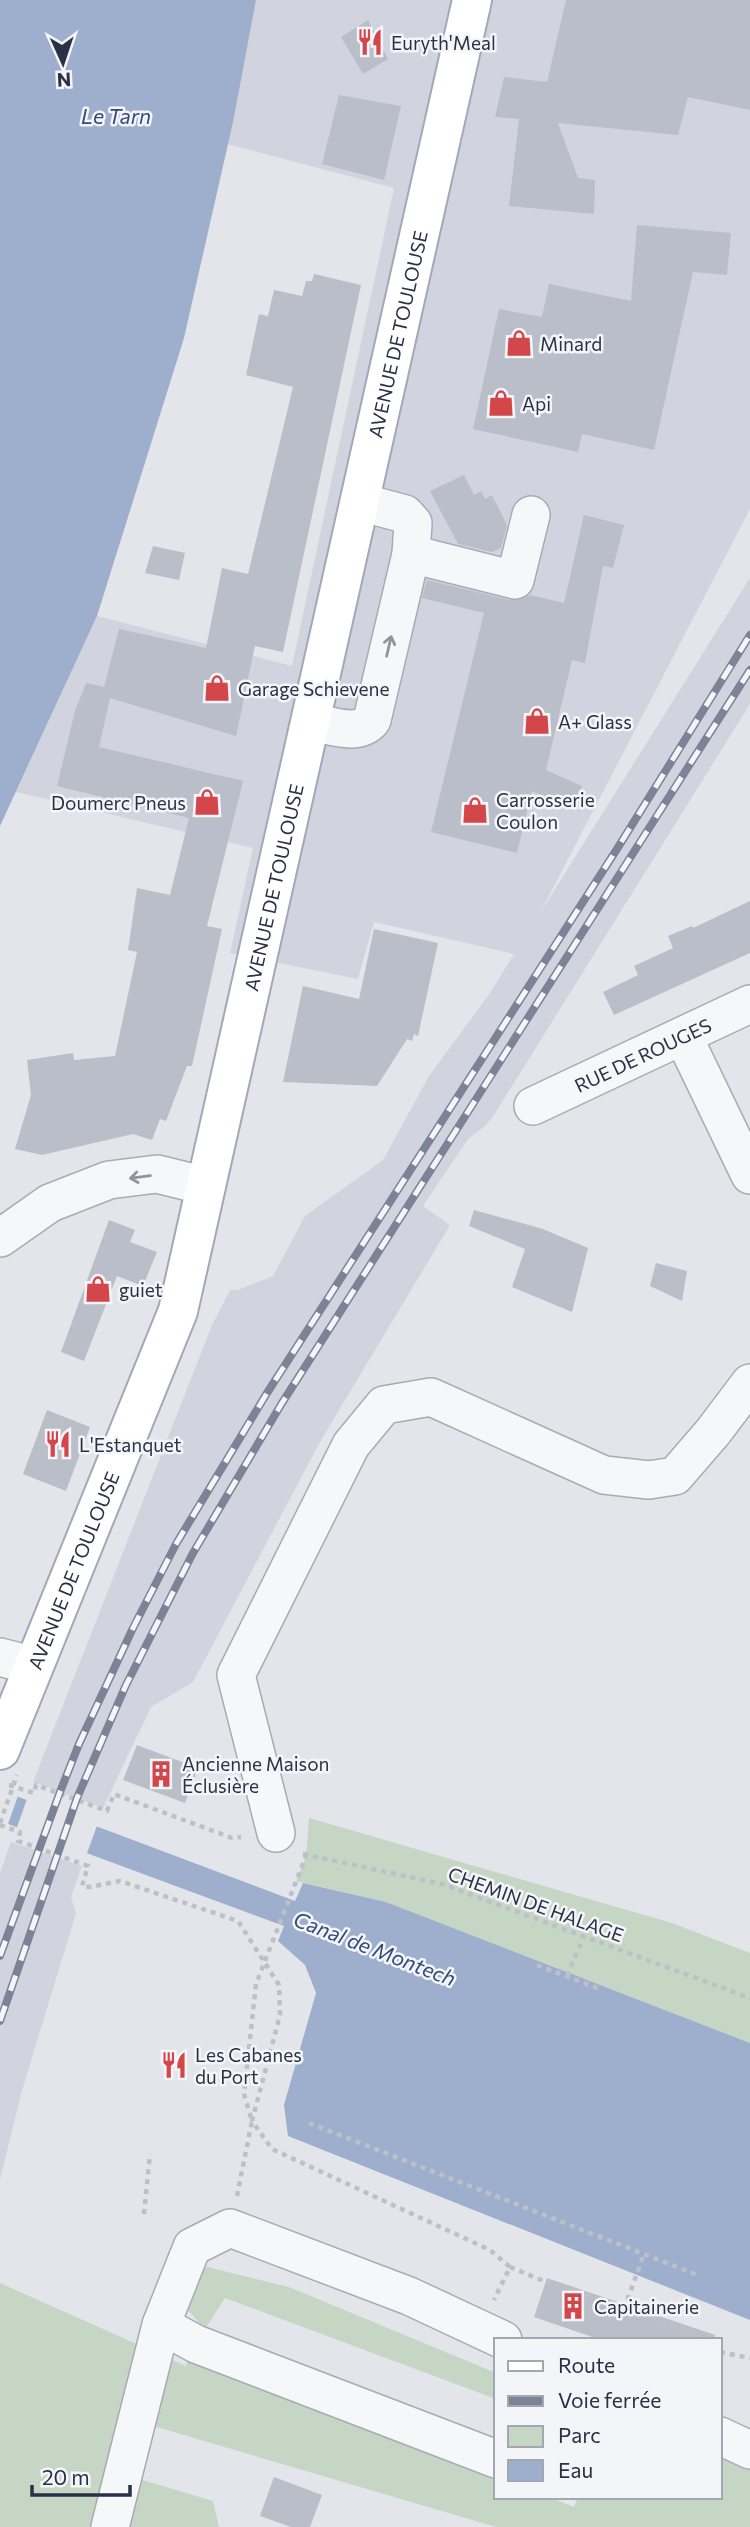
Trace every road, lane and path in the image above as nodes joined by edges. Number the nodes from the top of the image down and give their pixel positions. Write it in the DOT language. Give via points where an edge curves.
graph roads {
  1 [pos="472,0"];
  2 [pos="360,502"];
  3 [pos="531,515"];
  4 [pos="411,554"];
  5 [pos="311,722"];
  6 [pos="750,1004"];
  7 [pos="683,1036"];
  8 [pos="533,1106"];
  9 [pos="750,1175"];
  10 [pos="206,1186"];
  11 [pos="0,1238"];
  12 [pos="750,1383"];
  13 [pos="17,1661"];
  14 [pos="9,1763"];
  15 [pos="0,1782"];
  16 [pos="0,1824"];
  17 [pos="276,1833"];
  18 [pos="306,1856"];
  19 [pos="584,1936"];
  20 [pos="265,1963"];
  21 [pos="537,1965"];
  22 [pos="567,1976"];
  23 [pos="600,1989"];
  24 [pos="750,1998"];
  25 [pos="252,2121"];
  26 [pos="309,2123"];
  27 [pos="150,2154"];
  28 [pos="144,2214"];
  29 [pos="230,2228"];
  30 [pos="644,2254"];
  31 [pos="510,2267"];
  32 [pos="700,2276"];
  33 [pos="624,2309"];
  34 [pos="161,2325"];
  35 [pos="492,2334"];
  36 [pos="701,2338"];
  37 [pos="722,2353"];
  38 [pos="750,2358"];
  39 [pos="722,2437"];
  40 [pos="750,2450"];
  41 [pos="494,2458"];
  42 [pos="110,2527"];
  1 -- 2 [label="main road, AVENUE DE TOULOUSE"];
  2 -- 4 [label="street" via="405,514 413,523"];
  2 -- 5 [label="main road, AVENUE DE TOULOUSE"];
  3 -- 4 [label="street" via="516,580"];
  5 -- 4 [label="street, one-way" via="356,730 372,720"];
  5 -- 10 [label="main road, AVENUE DE TOULOUSE"];
  6 -- 7 [label="street, RUE DE ROUGES"];
  7 -- 8 [label="street, RUE DE ROUGES"];
  7 -- 9 [label="street"];
  10 -- 11 [label="street, one-way" via="157,1174 109,1180 50,1203"];
  10 -- 13 [label="main road, AVENUE DE TOULOUSE" via="178,1311"];
  12 -- 17 [label="street" via="675,1476 649,1480 604,1475 431,1397 384,1405 351,1445 236,1675"];
  13 -- 14 [label="main road, AVENUE DE TOULOUSE"];
  14 -- 16 [label="path, bridge"];
  15 -- 17 [label="path" via="34,1793 36,1785 107,1811 114,1794 232,1838"];
  16 -- 20 [label="path" via="20,1832 18,1841 88,1866 82,1886 120,1881 238,1921"];
  17 -- 18 [label="path"];
  18 -- 19 [label="path, CHEMIN DE HALAGE" via="443,1884"];
  18 -- 20 [label="path"];
  19 -- 22 [label="path"];
  19 -- 24 [label="path, CHEMIN DE HALAGE"];
  20 -- 25 [label="path" via="256,1984 244,2094"];
  20 -- 25 [label="path" via="279,1985 280,2015"];
  21 -- 22 [label="path"];
  22 -- 23 [label="path"];
  25 -- 29 [label="path"];
  25 -- 31 [label="path" via="272,2149 490,2250"];
  26 -- 30 [label="path"];
  27 -- 28 [label="path"];
  29 -- 34 [label="street" via="192,2247"];
  29 -- 35 [label="street" via="409,2296"];
  30 -- 32 [label="path"];
  30 -- 33 [label="path"];
  31 -- 33 [label="path"];
  31 -- 35 [label="path"];
  33 -- 36 [label="path"];
  34 -- 41 [label="street" via="196,2344"];
  34 -- 42 [label="street"];
  37 -- 38 [label="path"];
  39 -- 40 [label="street"];
}
